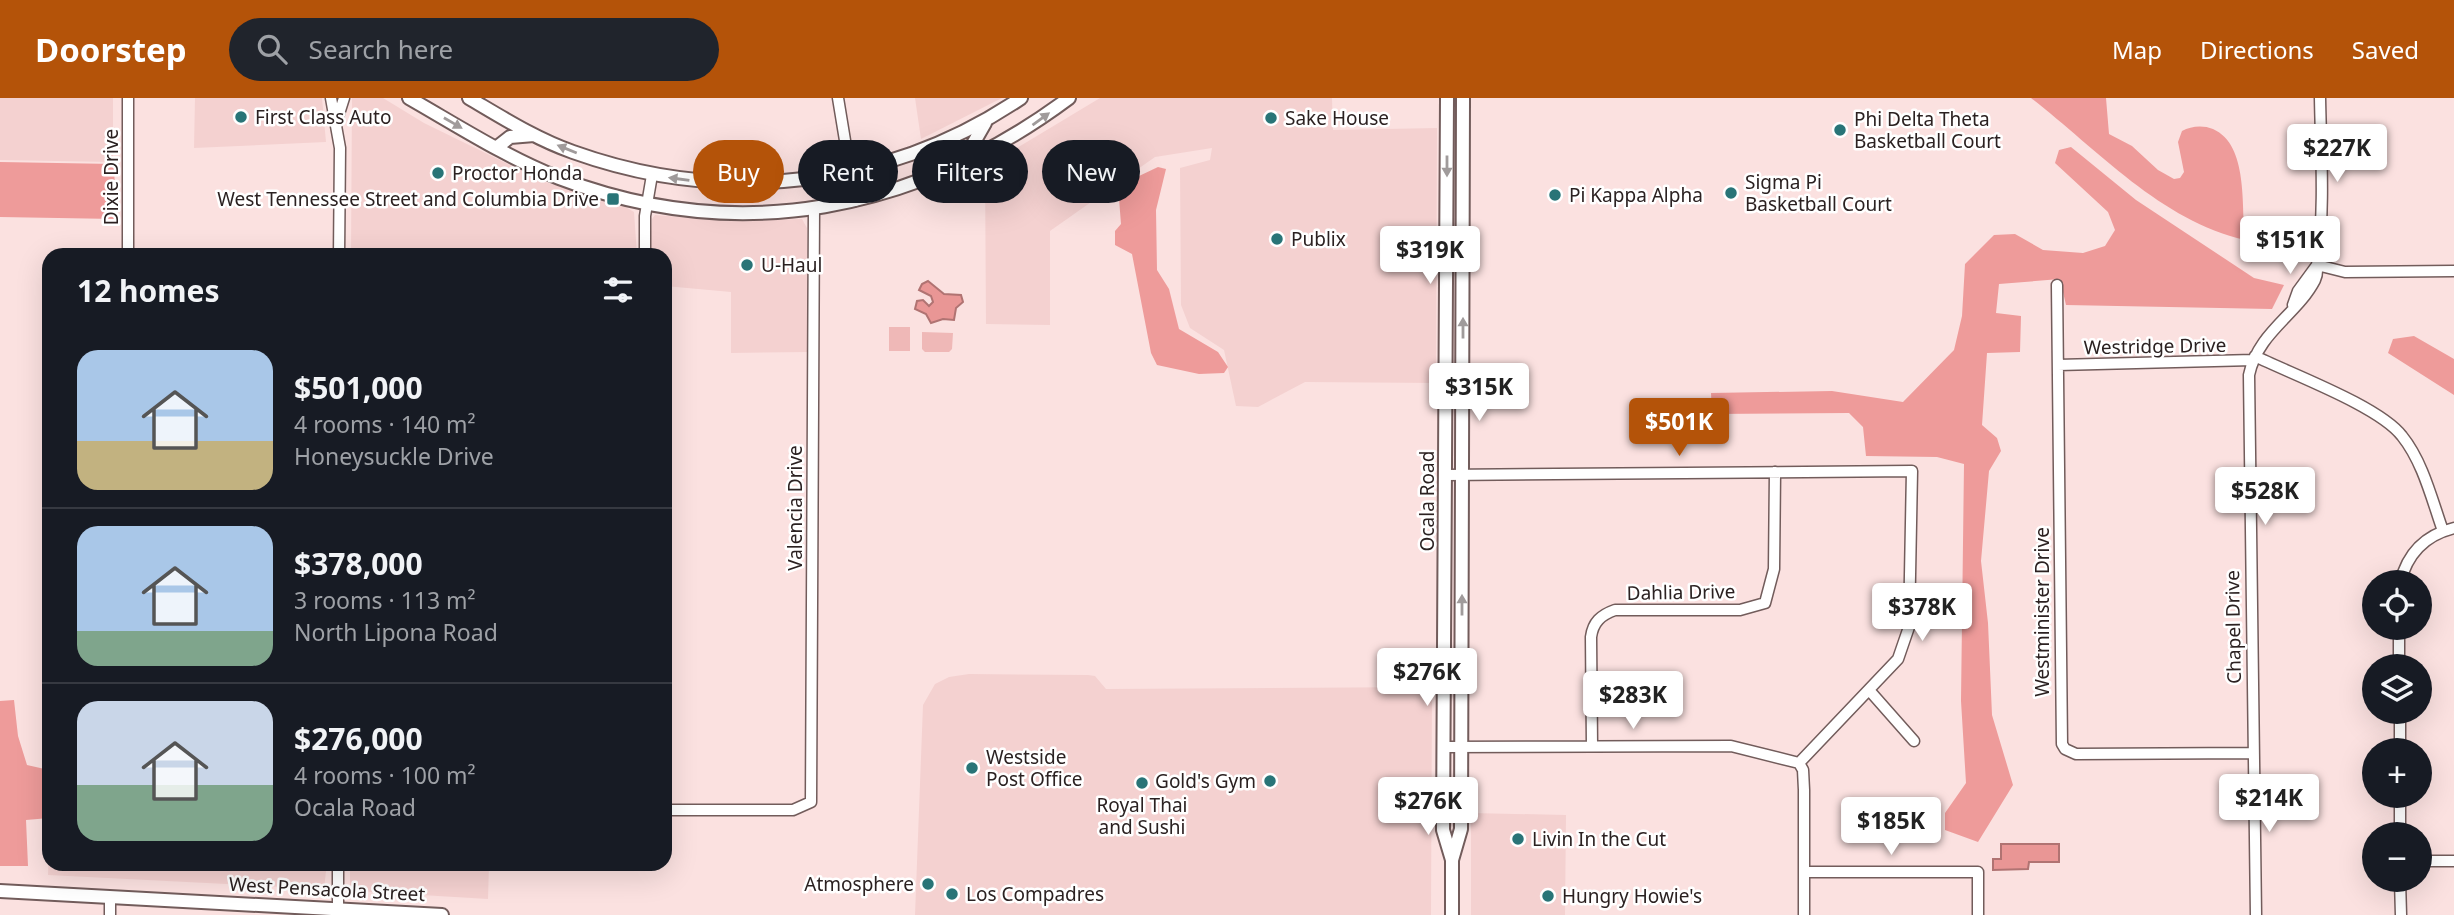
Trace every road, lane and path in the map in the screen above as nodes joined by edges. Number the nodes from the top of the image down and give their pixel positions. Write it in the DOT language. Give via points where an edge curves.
graph roads {
  1 [pos="128,98"];
  2 [pos="331,98"];
  3 [pos="344,98"];
  4 [pos="410,98"];
  5 [pos="469,98"];
  6 [pos="838,98"];
  7 [pos="1021,98"];
  8 [pos="1069,98"];
  9 [pos="1447,98"];
  10 [pos="1463,98"];
  11 [pos="2320,98"];
  12 [pos="987,120"];
  13 [pos="336,124"];
  14 [pos="534,135"];
  15 [pos="845,140"];
  16 [pos="975,140"];
  17 [pos="1008,140"];
  18 [pos="496,148"];
  19 [pos="898,159"];
  20 [pos="652,175"];
  21 [pos="798,178"];
  22 [pos="648,202"];
  23 [pos="843,203"];
  24 [pos="814,208"];
  25 [pos="128,248"];
  26 [pos="339,248"];
  27 [pos="645,248"];
  28 [pos="2317,265"];
  29 [pos="2454,271"];
  30 [pos="2057,285"];
  31 [pos="2254,358"];
  32 [pos="2058,365"];
  33 [pos="1775,472"];
  34 [pos="1446,475"];
  35 [pos="1462,475"];
  36 [pos="2449,529"];
  37 [pos="2403,570"];
  38 [pos="1869,690"];
  39 [pos="1913,741"];
  40 [pos="1592,746"];
  41 [pos="1443,747"];
  42 [pos="1461,747"];
  43 [pos="2253,753"];
  44 [pos="1799,763"];
  45 [pos="672,810"];
  46 [pos="1452,860"];
  47 [pos="2454,861"];
  48 [pos="2432,862"];
  49 [pos="338,871"];
  50 [pos="1804,872"];
  51 [pos="0,891"];
  52 [pos="2400,892"];
  53 [pos="110,897"];
  54 [pos="338,909"];
  55 [pos="110,915"];
  56 [pos="442,915"];
  57 [pos="1452,915"];
  58 [pos="1804,915"];
  59 [pos="1978,915"];
  60 [pos="2256,915"];
  61 [pos="2401,915"];
  1 -- 25 [label="street, Dixie Drive"];
  2 -- 13 [label="street"];
  3 -- 13 [label="street"];
  4 -- 18 [label="main road, one-way"];
  5 -- 14 [label="main road"];
  6 -- 15 [label="street"];
  7 -- 12 [label="main road"];
  17 -- 8 [label="main road, one-way"];
  9 -- 34 [label="main road, Ocala Road, one-way"];
  35 -- 10 [label="main road, Ocala Road, one-way"];
  11 -- 28 [label="street, Chapel Drive" via="2322,242"];
  12 -- 16 [label="main road"];
  12 -- 19 [label="main road"];
  13 -- 26 [label="street"];
  14 -- 18 [label="main road" via="510,137"];
  20 -- 14 [label="main road, one-way"];
  18 -- 22 [label="main road" via="559,178"];
  21 -- 20 [label="main road, one-way" via="751,184"];
  20 -- 22 [label="street"];
  22 -- 24 [label="main road" via="736,212"];
  22 -- 27 [label="street"];
  23 -- 24 [label="main road"];
  24 -- 45 [label="street, Valencia Drive" via="813,791 808,806 793,810"];
  28 -- 29 [label="street" via="2345,272"];
  28 -- 31 [label="street, Chapel Drive" via="2315,281 2305,297 2293,305"];
  30 -- 32 [label="street, Westminister Drive"];
  31 -- 32 [label="street, Westridge Drive"];
  31 -- 36 [label="street, Westridge Drive" via="2367,410 2398,431"];
  31 -- 43 [label="street, Chapel Drive" via="2248,395"];
  32 -- 43 [label="street, Westminister Drive" via="2062,744 2076,754"];
  33 -- 35 [label="street"];
  33 -- 38 [label="street" via="1912,471 1907,638 1898,659"];
  33 -- 40 [label="street, Dahlia Drive" via="1774,569 1765,603 1740,610 1615,610 1598,619 1591,637"];
  34 -- 35 [label="street"];
  34 -- 41 [label="main road, Ocala Road"];
  42 -- 35 [label="main road, Ocala Road, one-way"];
  36 -- 37 [label="street" via="2416,549"];
  38 -- 39 [label="street"];
  38 -- 44 [label="street"];
  40 -- 42 [label="street"];
  40 -- 44 [label="street" via="1731,746"];
  41 -- 42 [label="street"];
  41 -- 46 [label="main road, Ocala Road" via="1443,830"];
  42 -- 46 [label="main road, Ocala Road" via="1461,830"];
  43 -- 60 [label="street, Chapel Drive"];
  44 -- 50 [label="street" via="1803,770"];
  46 -- 57 [label="main road, Ocala Road"];
  47 -- 48 [label="street"];
  49 -- 54 [label="street"];
  50 -- 58 [label="street"];
  50 -- 59 [label="street" via="1978,872"];
  51 -- 53 [label="main road, West Pensacola Street"];
  52 -- 61 [label="street"];
  53 -- 54 [label="main road, West Pensacola Street"];
  53 -- 55 [label="street"];
  54 -- 56 [label="main road, West Pensacola Street"];
}
